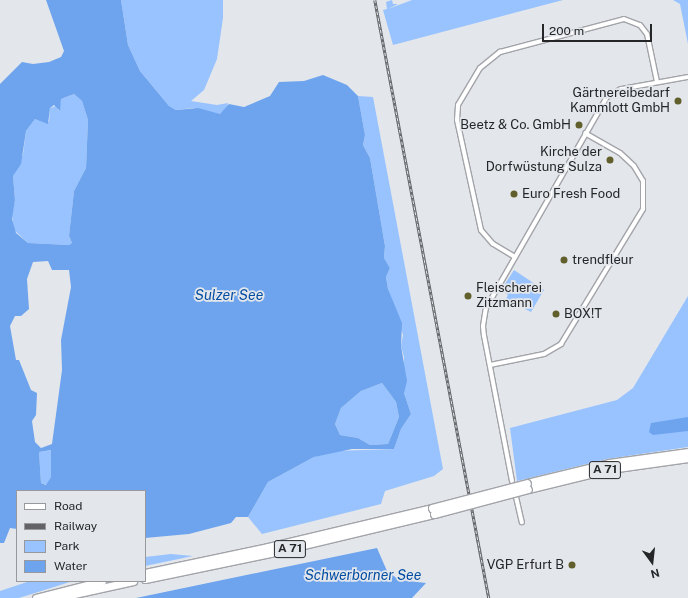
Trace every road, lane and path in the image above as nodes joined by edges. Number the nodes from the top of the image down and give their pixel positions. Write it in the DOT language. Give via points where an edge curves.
graph roads {
  1 [pos="688,76"];
  2 [pos="657,82"];
  3 [pos="585,133"];
  4 [pos="515,257"];
  5 [pos="490,365"];
  6 [pos="688,452"];
  7 [pos="688,458"];
  8 [pos="512,481"];
  9 [pos="528,486"];
  10 [pos="516,497"];
  11 [pos="433,511"];
  12 [pos="522,522"];
  13 [pos="146,573"];
  14 [pos="146,579"];
  15 [pos="98,582"];
  16 [pos="128,582"];
  17 [pos="36,598"];
  18 [pos="56,598"];
  1 -- 2 [label="street"];
  2 -- 3 [label="street" via="613,92 603,102"];
  2 -- 4 [label="street" via="647,34 637,24 624,19 500,52 480,68 458,104 457,120 481,230 493,244"];
  3 -- 4 [label="street"];
  3 -- 5 [label="street" via="620,153 638,171 644,191 640,215 561,344 544,354"];
  4 -- 5 [label="street" via="490,299 484,316 484,334"];
  5 -- 8 [label="street"];
  6 -- 9 [label="highway, A 71" via="609,462"];
  7 -- 9 [label="highway, A 71" via="610,469"];
  9 -- 11 [label="highway, A 71, bridge"];
  10 -- 12 [label="street"];
  11 -- 13 [label="highway, A 71"];
  11 -- 14 [label="highway, A 71" via="270,553"];
  15 -- 17 [label="highway"];
  16 -- 18 [label="highway"];
}
